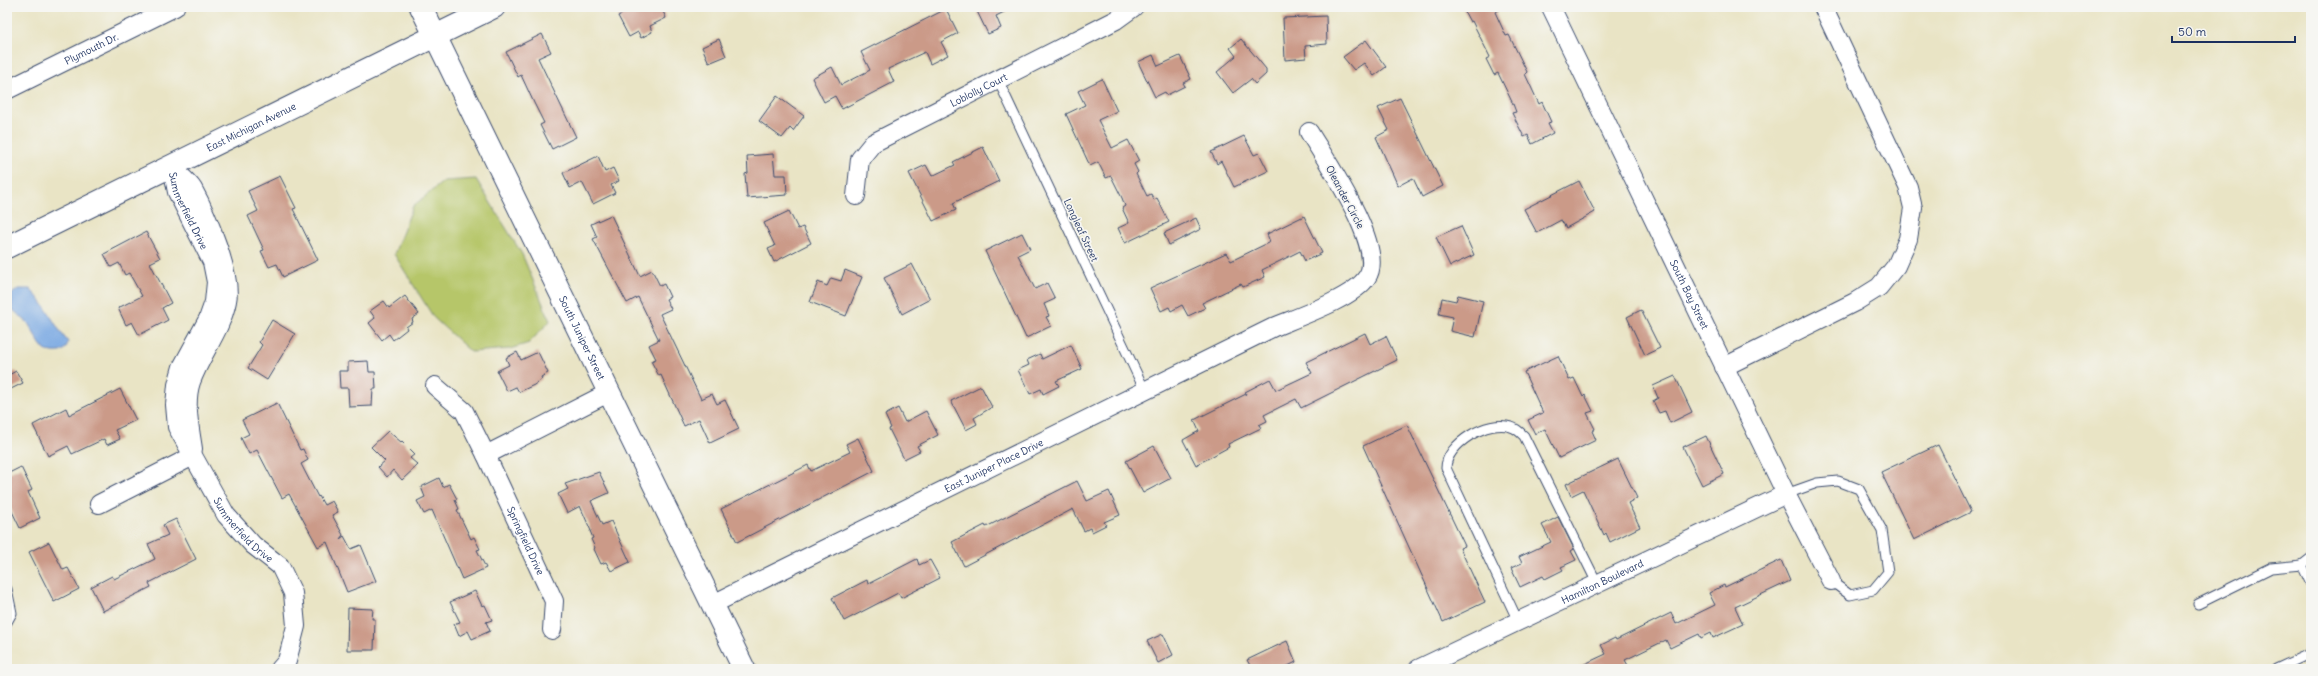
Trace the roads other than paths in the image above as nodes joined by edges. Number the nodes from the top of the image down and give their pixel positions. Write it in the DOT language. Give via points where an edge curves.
graph roads {
  1 [pos="176,7"];
  2 [pos="421,7"];
  3 [pos="494,7"];
  4 [pos="1134,7"];
  5 [pos="1551,7"];
  6 [pos="1823,7"];
  7 [pos="436,37"];
  8 [pos="997,78"];
  9 [pos="7,90"];
  10 [pos="1309,132"];
  11 [pos="172,167"];
  12 [pos="856,196"];
  13 [pos="7,247"];
  14 [pos="1274,327"];
  15 [pos="1724,367"];
  16 [pos="435,386"];
  17 [pos="1145,391"];
  18 [pos="610,392"];
  19 [pos="486,454"];
  20 [pos="193,456"];
  21 [pos="1786,494"];
  22 [pos="99,504"];
  23 [pos="2311,558"];
  24 [pos="2302,565"];
  25 [pos="1831,581"];
  26 [pos="1598,583"];
  27 [pos="2311,584"];
  28 [pos="7,589"];
  29 [pos="713,604"];
  30 [pos="2198,604"];
  31 [pos="1518,621"];
  32 [pos="7,622"];
  33 [pos="552,630"];
  34 [pos="2311,652"];
  35 [pos="280,669"];
  36 [pos="744,669"];
  37 [pos="1418,669"];
  38 [pos="2276,669"];
  1 -- 9 [label="street, Plymouth Dr."];
  2 -- 7 [label="street, South Juniper Street"];
  3 -- 7 [label="street, East Michigan Avenue"];
  4 -- 8 [label="street, Loblolly Court" via="1116,20"];
  5 -- 15 [label="street, South Bay Street"];
  6 -- 15 [label="street" via="1908,187 1913,208 1908,239 1896,266 1879,287 1855,302"];
  7 -- 11 [label="street, East Michigan Avenue"];
  7 -- 18 [label="street, South Juniper Street"];
  8 -- 12 [label="street, Loblolly Court" via="873,143 860,159"];
  8 -- 17 [label="lane, Longleaf Street"];
  10 -- 14 [label="street, Oleander Circle" via="1361,221 1372,266 1368,277 1352,292"];
  11 -- 13 [label="street, East Michigan Avenue"];
  11 -- 20 [label="street, Summerfield Drive" via="177,192 212,262 216,282 214,302 208,319 185,361 177,385 176,427"];
  14 -- 17 [label="street, East Juniper Place Drive"];
  15 -- 21 [label="street, South Bay Street"];
  16 -- 19 [label="street, Springfield Drive" via="464,412"];
  17 -- 29 [label="street, East Juniper Place Drive"];
  18 -- 19 [label="street"];
  18 -- 29 [label="street, South Juniper Street"];
  19 -- 33 [label="street, Springfield Drive" via="554,601"];
  20 -- 22 [label="street"];
  20 -- 35 [label="street, Summerfield Drive" via="226,515 253,545 280,566 293,593 296,626 287,661"];
  21 -- 25 [label="street, South Bay Street"];
  21 -- 25 [label="lane" via="1817,483 1838,480 1859,489 1882,530 1888,572 1873,590 1850,595"];
  21 -- 26 [label="street, Hamilton Boulevard"];
  23 -- 24 [label="lane"];
  24 -- 27 [label="lane"];
  24 -- 30 [label="lane" via="2271,568"];
  26 -- 31 [label="street, Hamilton Boulevard"];
  26 -- 31 [label="lane" via="1524,436 1511,426 1498,425 1483,429 1458,444 1446,460 1446,468"];
  28 -- 32 [label="lane" via="12,613"];
  29 -- 36 [label="street, South Juniper Street"];
  31 -- 37 [label="street, Hamilton Boulevard"];
  34 -- 38 [label="lane"];
}
